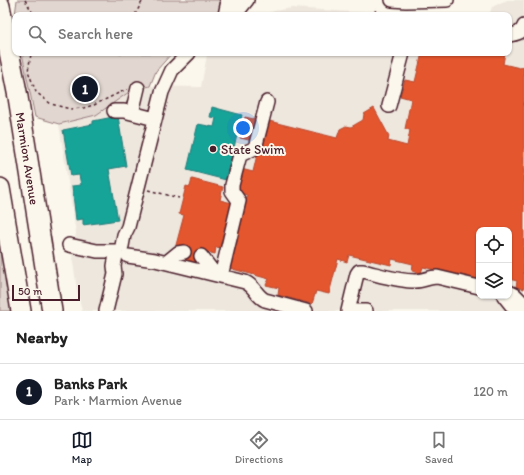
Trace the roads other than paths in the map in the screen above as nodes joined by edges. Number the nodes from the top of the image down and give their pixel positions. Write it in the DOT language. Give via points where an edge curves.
graph roads {
  1 [pos="228,0"];
  2 [pos="247,0"];
  3 [pos="392,0"];
  4 [pos="447,0"];
  5 [pos="4,7"];
  6 [pos="225,12"];
  7 [pos="237,12"];
  8 [pos="524,26"];
  9 [pos="512,34"];
  10 [pos="187,56"];
  11 [pos="402,56"];
  12 [pos="138,88"];
  13 [pos="267,102"];
  14 [pos="388,106"];
  15 [pos="114,111"];
  16 [pos="132,113"];
  17 [pos="155,119"];
  18 [pos="0,188"];
  19 [pos="41,243"];
  20 [pos="69,245"];
  21 [pos="125,251"];
  22 [pos="184,252"];
  23 [pos="201,256"];
  24 [pos="161,261"];
  25 [pos="218,275"];
  26 [pos="476,286"];
  27 [pos="512,293"];
  28 [pos="506,299"];
  29 [pos="21,311"];
  30 [pos="52,311"];
  31 [pos="64,311"];
  32 [pos="106,311"];
  33 [pos="306,311"];
  34 [pos="348,311"];
  35 [pos="354,311"];
  36 [pos="366,311"];
  37 [pos="516,311"];
  38 [pos="522,311"];
  1 -- 2 [label="street" via="238,4"];
  1 -- 6 [label="street"];
  2 -- 7 [label="street"];
  3 -- 4 [label="street"];
  5 -- 19 [label="highway, Marmion Avenue"];
  8 -- 9 [label="street" via="519,33"];
  10 -- 17 [label="street" via="169,75"];
  11 -- 14 [label="street"];
  12 -- 16 [label="street"];
  13 -- 25 [label="street" via="254,148 240,155 232,185 232,191 239,201"];
  15 -- 16 [label="street"];
  16 -- 17 [label="street"];
  17 -- 21 [label="street" via="128,227"];
  18 -- 29 [label="highway"];
  19 -- 30 [label="highway, Marmion Avenue"];
  19 -- 31 [label="highway" via="58,275"];
  20 -- 21 [label="street" via="97,251"];
  21 -- 24 [label="street"];
  21 -- 32 [label="street" via="121,268 115,274"];
  22 -- 24 [label="street"];
  23 -- 25 [label="street"];
  24 -- 25 [label="street"];
  25 -- 33 [label="street" via="248,283 265,300"];
  26 -- 34 [label="street" via="437,277 404,281 359,271"];
  27 -- 38 [label="street" via="524,304"];
  28 -- 37 [label="street"];
  35 -- 36 [label="street"];
}
